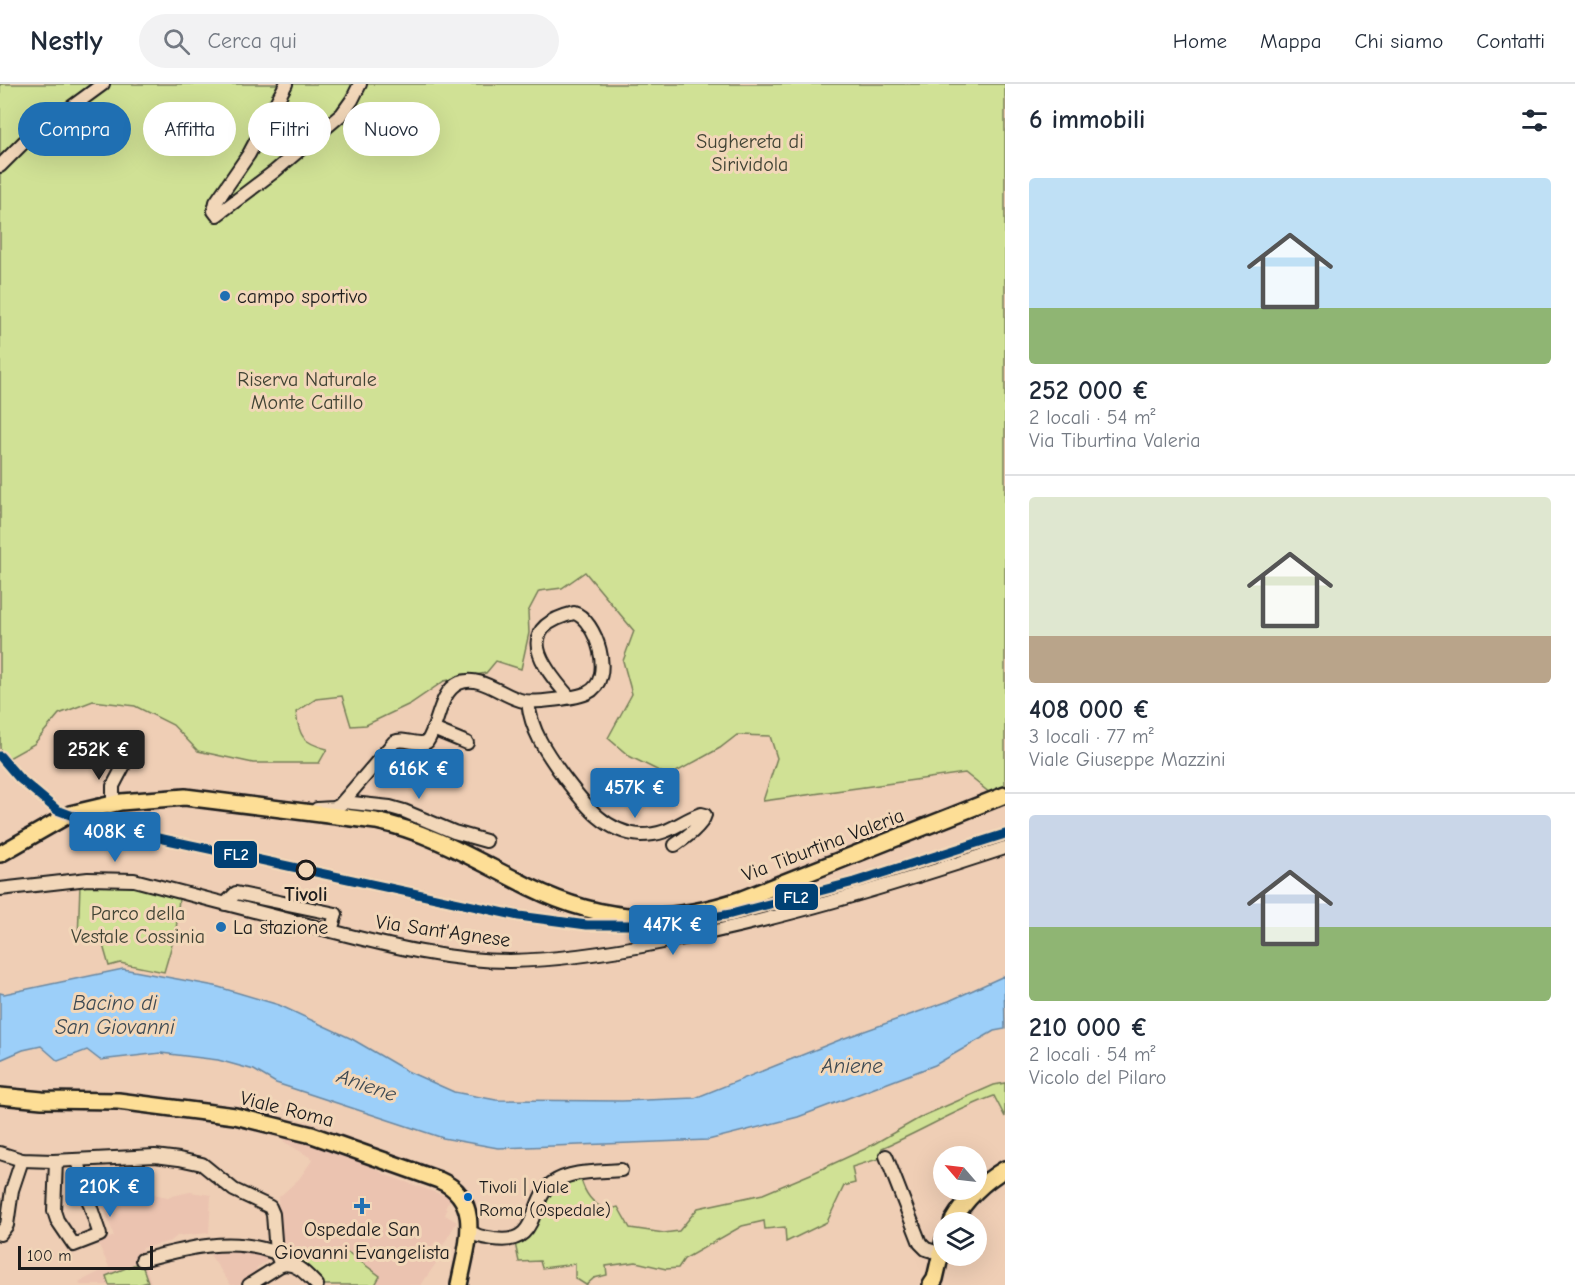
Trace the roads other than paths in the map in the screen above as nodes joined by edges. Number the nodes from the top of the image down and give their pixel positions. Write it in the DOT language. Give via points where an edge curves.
graph roads {
  1 [pos="103,84"];
  2 [pos="286,84"];
  3 [pos="360,84"];
  4 [pos="0,166"];
  5 [pos="568,697"];
  6 [pos="528,702"];
  7 [pos="433,729"];
  8 [pos="467,743"];
  9 [pos="123,767"];
  10 [pos="1005,795"];
  11 [pos="343,802"];
  12 [pos="113,803"];
  13 [pos="284,809"];
  14 [pos="486,841"];
  15 [pos="675,845"];
  16 [pos="1005,848"];
  17 [pos="0,854"];
  18 [pos="0,889"];
  19 [pos="225,904"];
  20 [pos="331,931"];
  21 [pos="0,1096"];
  22 [pos="0,1153"];
  23 [pos="885,1156"];
  24 [pos="22,1160"];
  25 [pos="78,1160"];
  26 [pos="56,1161"];
  27 [pos="1005,1169"];
  28 [pos="621,1170"];
  29 [pos="959,1212"];
  30 [pos="0,1234"];
  31 [pos="470,1235"];
  32 [pos="933,1249"];
  33 [pos="276,1253"];
  34 [pos="142,1260"];
  35 [pos="281,1265"];
  36 [pos="937,1266"];
  37 [pos="249,1285"];
  38 [pos="317,1285"];
  39 [pos="459,1285"];
  40 [pos="931,1285"];
  1 -- 4 [label="street" via="25,141"];
  2 -- 3 [label="street" via="249,154 216,202 217,215 342,114"];
  5 -- 5 [label="street" via="548,671 536,640 544,627 574,613 588,625 602,654 603,668 599,680 586,694"];
  5 -- 6 [label="street"];
  6 -- 7 [label="street" via="480,683 463,681 449,692"];
  6 -- 15 [label="street" via="533,727 549,757 584,804 610,825 626,832 663,833 695,816 705,815"];
  7 -- 8 [label="street"];
  7 -- 11 [label="street" via="429,739 422,743 394,742"];
  9 -- 12 [label="street" via="113,786"];
  10 -- 13 [label="main road, Via Tiburtina Valeria" via="742,899 697,912 648,917 605,914 557,900 411,829"];
  11 -- 13 [label="street" via="330,808"];
  11 -- 14 [label="street" via="404,810"];
  12 -- 13 [label="main road, Via Tiburtina Valeria" via="185,798"];
  12 -- 17 [label="main road, Via Tiburtina Valeria" via="70,814"];
  16 -- 20 [label="street, Via Sant'Agnese" via="761,921 610,952 538,960 488,960 405,949"];
  18 -- 19 [label="street, Via Sant'Agnese" via="127,879"];
  19 -- 20 [label="street, Via Sant'Agnese"];
  19 -- 20 [label="street" via="236,893 336,914"];
  21 -- 31 [label="main road, Viale Roma" via="118,1101 235,1116 304,1132 448,1184 465,1202"];
  22 -- 24 [label="street"];
  23 -- 32 [label="street" via="920,1243 929,1251"];
  24 -- 26 [label="street"];
  24 -- 30 [label="street" via="12,1190 7,1227"];
  25 -- 26 [label="street"];
  25 -- 26 [label="street" via="100,1235 74,1245 54,1211"];
  25 -- 33 [label="street" via="155,1156 202,1164 234,1190 270,1207"];
  27 -- 29 [label="main road" via="974,1192"];
  28 -- 31 [label="street" via="576,1174 551,1184 528,1228 511,1239"];
  31 -- 39 [label="main road, Viale Roma"];
  33 -- 34 [label="street" via="257,1246 218,1244"];
  33 -- 35 [label="street"];
  35 -- 37 [label="street"];
  35 -- 38 [label="street" via="299,1268"];
  36 -- 40 [label="main road"];
}
